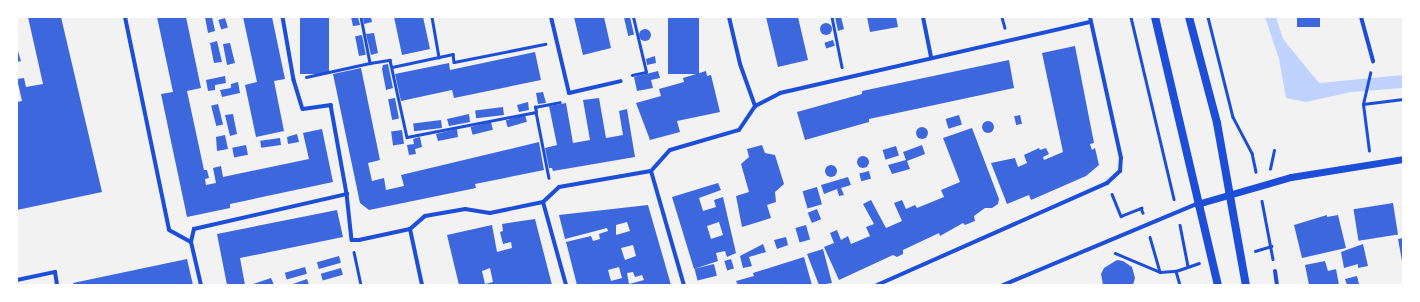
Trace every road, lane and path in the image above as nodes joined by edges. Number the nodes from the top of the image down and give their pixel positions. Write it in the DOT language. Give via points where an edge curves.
graph roads {
  1 [pos="125,17"];
  2 [pos="283,17"];
  3 [pos="361,17"];
  4 [pos="432,17"];
  5 [pos="552,17"];
  6 [pos="633,17"];
  7 [pos="729,17"];
  8 [pos="832,17"];
  9 [pos="923,17"];
  10 [pos="1090,17"];
  11 [pos="1131,17"];
  12 [pos="1155,17"];
  13 [pos="1190,17"];
  14 [pos="1208,17"];
  15 [pos="1361,17"];
  16 [pos="1091,22"];
  17 [pos="557,42"];
  18 [pos="439,57"];
  19 [pos="931,57"];
  20 [pos="1373,61"];
  21 [pos="370,63"];
  22 [pos="392,67"];
  23 [pos="1369,76"];
  24 [pos="844,77"];
  25 [pos="294,80"];
  26 [pos="621,81"];
  27 [pos="569,93"];
  28 [pos="1403,99"];
  29 [pos="1363,104"];
  30 [pos="755,106"];
  31 [pos="536,112"];
  32 [pos="1367,138"];
  33 [pos="1403,159"];
  34 [pos="650,171"];
  35 [pos="1107,182"];
  36 [pos="1259,186"];
  37 [pos="347,194"];
  38 [pos="552,194"];
  39 [pos="1228,195"];
  40 [pos="543,202"];
  41 [pos="1197,204"];
  42 [pos="1177,211"];
  43 [pos="1121,216"];
  44 [pos="410,228"];
  45 [pos="352,240"];
  46 [pos="359,240"];
  47 [pos="191,242"];
  48 [pos="1096,245"];
  49 [pos="1272,246"];
  50 [pos="1176,271"];
  51 [pos="1274,271"];
  52 [pos="17,280"];
  53 [pos="58,285"];
  54 [pos="201,285"];
  55 [pos="362,285"];
  56 [pos="422,285"];
  57 [pos="566,285"];
  58 [pos="684,285"];
  59 [pos="877,285"];
  60 [pos="1003,285"];
  61 [pos="1180,285"];
  62 [pos="1218,285"];
  63 [pos="1246,285"];
  64 [pos="1278,285"];
  1 -- 47 [label="street" via="169,230"];
  2 -- 25 [label="street"];
  3 -- 21 [label="path"];
  4 -- 18 [label="path"];
  5 -- 17 [label="street"];
  6 -- 26 [label="path" via="646,72"];
  7 -- 30 [label="street" via="740,64"];
  8 -- 24 [label="path"];
  9 -- 19 [label="street"];
  10 -- 16 [label="street"];
  11 -- 42 [label="path"];
  12 -- 41 [label="main road"];
  13 -- 39 [label="main road" via="1217,124"];
  14 -- 36 [label="path" via="1233,117 1252,153"];
  15 -- 20 [label="street"];
  16 -- 19 [label="street"];
  16 -- 35 [label="street" via="1121,158 1120,172"];
  17 -- 18 [label="path" via="454,62 453,54"];
  17 -- 27 [label="street"];
  18 -- 22 [label="path"];
  19 -- 24 [label="street"];
  21 -- 22 [label="path" via="390,60"];
  21 -- 25 [label="path"];
  22 -- 31 [label="path" via="408,137"];
  23 -- 29 [label="path"];
  24 -- 30 [label="street" via="780,93"];
  25 -- 37 [label="street" via="303,109 331,105"];
  26 -- 27 [label="street"];
  27 -- 31 [label="path" via="566,101 535,107"];
  28 -- 29 [label="path"];
  29 -- 32 [label="path"];
  30 -- 34 [label="street" via="739,130 670,150"];
  31 -- 38 [label="path"];
  33 -- 36 [label="street" via="1335,169"];
  34 -- 38 [label="street" via="559,187"];
  34 -- 58 [label="street"];
  35 -- 43 [label="path"];
  35 -- 59 [label="street"];
  36 -- 39 [label="street"];
  36 -- 49 [label="path"];
  37 -- 45 [label="street"];
  37 -- 47 [label="street" via="194,229"];
  38 -- 40 [label="street"];
  39 -- 41 [label="street"];
  39 -- 63 [label="main road"];
  40 -- 44 [label="street" via="490,214 465,209 425,216"];
  40 -- 57 [label="street"];
  41 -- 42 [label="street"];
  41 -- 62 [label="main road"];
  42 -- 48 [label="street"];
  42 -- 50 [label="path" via="1188,266"];
  44 -- 46 [label="street"];
  44 -- 56 [label="street"];
  45 -- 46 [label="street"];
  45 -- 55 [label="path"];
  47 -- 54 [label="street"];
  48 -- 50 [label="path" via="1160,272"];
  48 -- 60 [label="street"];
  50 -- 61 [label="path"];
  51 -- 64 [label="street"];
  52 -- 53 [label="street" via="54,272"];
}
